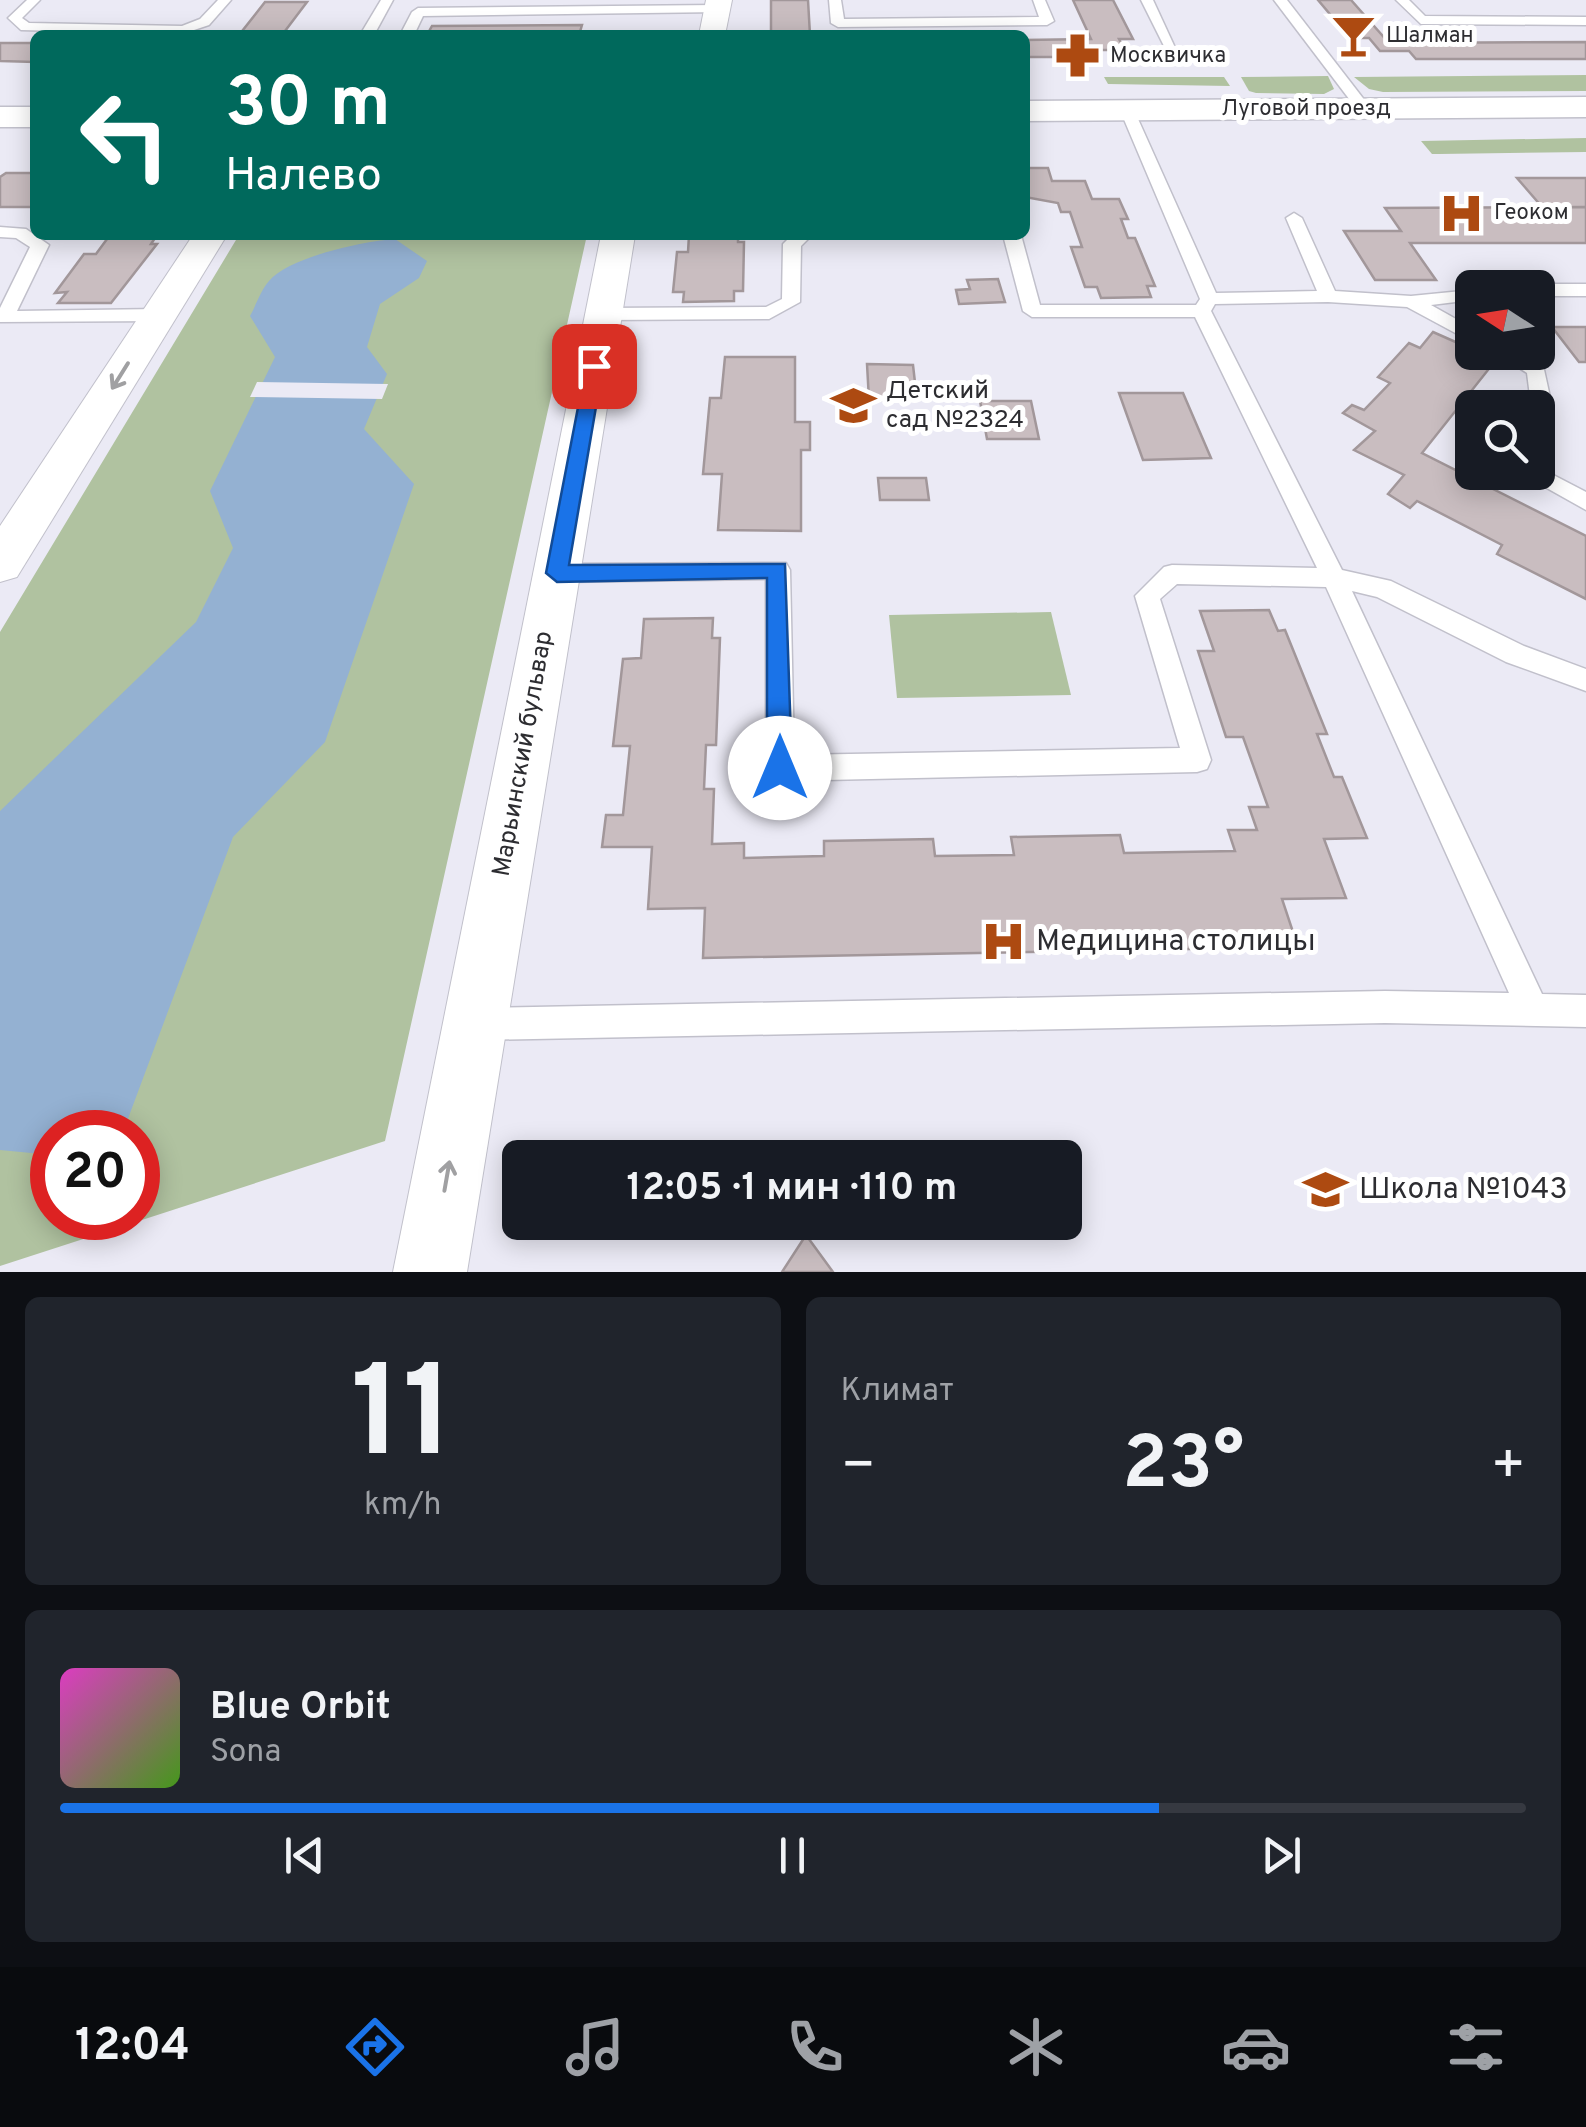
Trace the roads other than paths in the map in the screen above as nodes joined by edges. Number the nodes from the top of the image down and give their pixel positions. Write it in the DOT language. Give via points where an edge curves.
graph roads {
  1 [pos="34,0"];
  2 [pos="225,0"];
  3 [pos="388,0"];
  4 [pos="836,0"];
  5 [pos="1039,0"];
  6 [pos="1147,0"];
  7 [pos="1280,0"];
  8 [pos="1402,0"];
  9 [pos="716,15"];
  10 [pos="1561,20"];
  11 [pos="1586,20"];
  12 [pos="986,28"];
  13 [pos="97,30"];
  14 [pos="168,30"];
  15 [pos="370,30"];
  16 [pos="410,30"];
  17 [pos="1584,42"];
  18 [pos="1172,49"];
  19 [pos="1586,108"];
  20 [pos="1364,109"];
  21 [pos="1030,110"];
  22 [pos="1127,110"];
  23 [pos="30,116"];
  24 [pos="0,117"];
  25 [pos="1294,218"];
  26 [pos="0,232"];
  27 [pos="30,238"];
  28 [pos="33,240"];
  29 [pos="207,240"];
  30 [pos="617,240"];
  31 [pos="796,240"];
  32 [pos="1013,240"];
  33 [pos="1555,290"];
  34 [pos="1586,290"];
  35 [pos="1328,296"];
  36 [pos="1455,297"];
  37 [pos="1411,302"];
  38 [pos="1206,305"];
  39 [pos="604,314"];
  40 [pos="159,315"];
  41 [pos="1455,327"];
  42 [pos="1555,486"];
  43 [pos="1586,502"];
  44 [pos="0,564"];
  45 [pos="557,573"];
  46 [pos="1334,578"];
  47 [pos="1586,680"];
  48 [pos="1586,1010"];
  49 [pos="1533,1011"];
  50 [pos="475,1024"];
  51 [pos="430,1272"];
  1 -- 13 [label="lane" via="14,18 26,27"];
  2 -- 14 [label="lane" via="207,21"];
  3 -- 15 [label="lane"];
  4 -- 12 [label="lane" via="838,23"];
  5 -- 12 [label="lane" via="1047,21"];
  6 -- 18 [label="lane"];
  7 -- 20 [label="lane"];
  8 -- 10 [label="lane" via="1421,20"];
  9 -- 16 [label="lane" via="418,12"];
  10 -- 11 [label="lane"];
  10 -- 17 [label="lane"];
  19 -- 20 [label="street, Луговой проезд"];
  20 -- 22 [label="street, Луговой проезд"];
  21 -- 22 [label="street, Луговой проезд"];
  22 -- 38 [label="lane"];
  23 -- 24 [label="street"];
  25 -- 35 [label="lane"];
  26 -- 27 [label="lane"];
  28 -- 40 [label="lane" via="40,244 5,317"];
  29 -- 40 [label="street"];
  30 -- 39 [label="street, Марьинский бульвар"];
  31 -- 39 [label="lane" via="792,302 768,313"];
  32 -- 38 [label="lane" via="1032,312"];
  33 -- 34 [label="lane"];
  35 -- 37 [label="lane"];
  35 -- 38 [label="lane"];
  36 -- 37 [label="lane"];
  37 -- 41 [label="lane"];
  38 -- 46 [label="lane"];
  39 -- 45 [label="street, Марьинский бульвар" via="595,440"];
  40 -- 44 [label="street, one-way"];
  42 -- 43 [label="lane"];
  45 -- 46 [label="lane" via="778,570 780,768 1198,760 1147,596 1172,574"];
  45 -- 50 [label="street, Марьинский бульвар"];
  46 -- 47 [label="lane" via="1382,588 1515,654"];
  46 -- 49 [label="lane"];
  48 -- 49 [label="lane"];
  49 -- 50 [label="lane" via="1384,1007"];
  51 -- 50 [label="street, Марьинский бульвар, one-way"];
}
